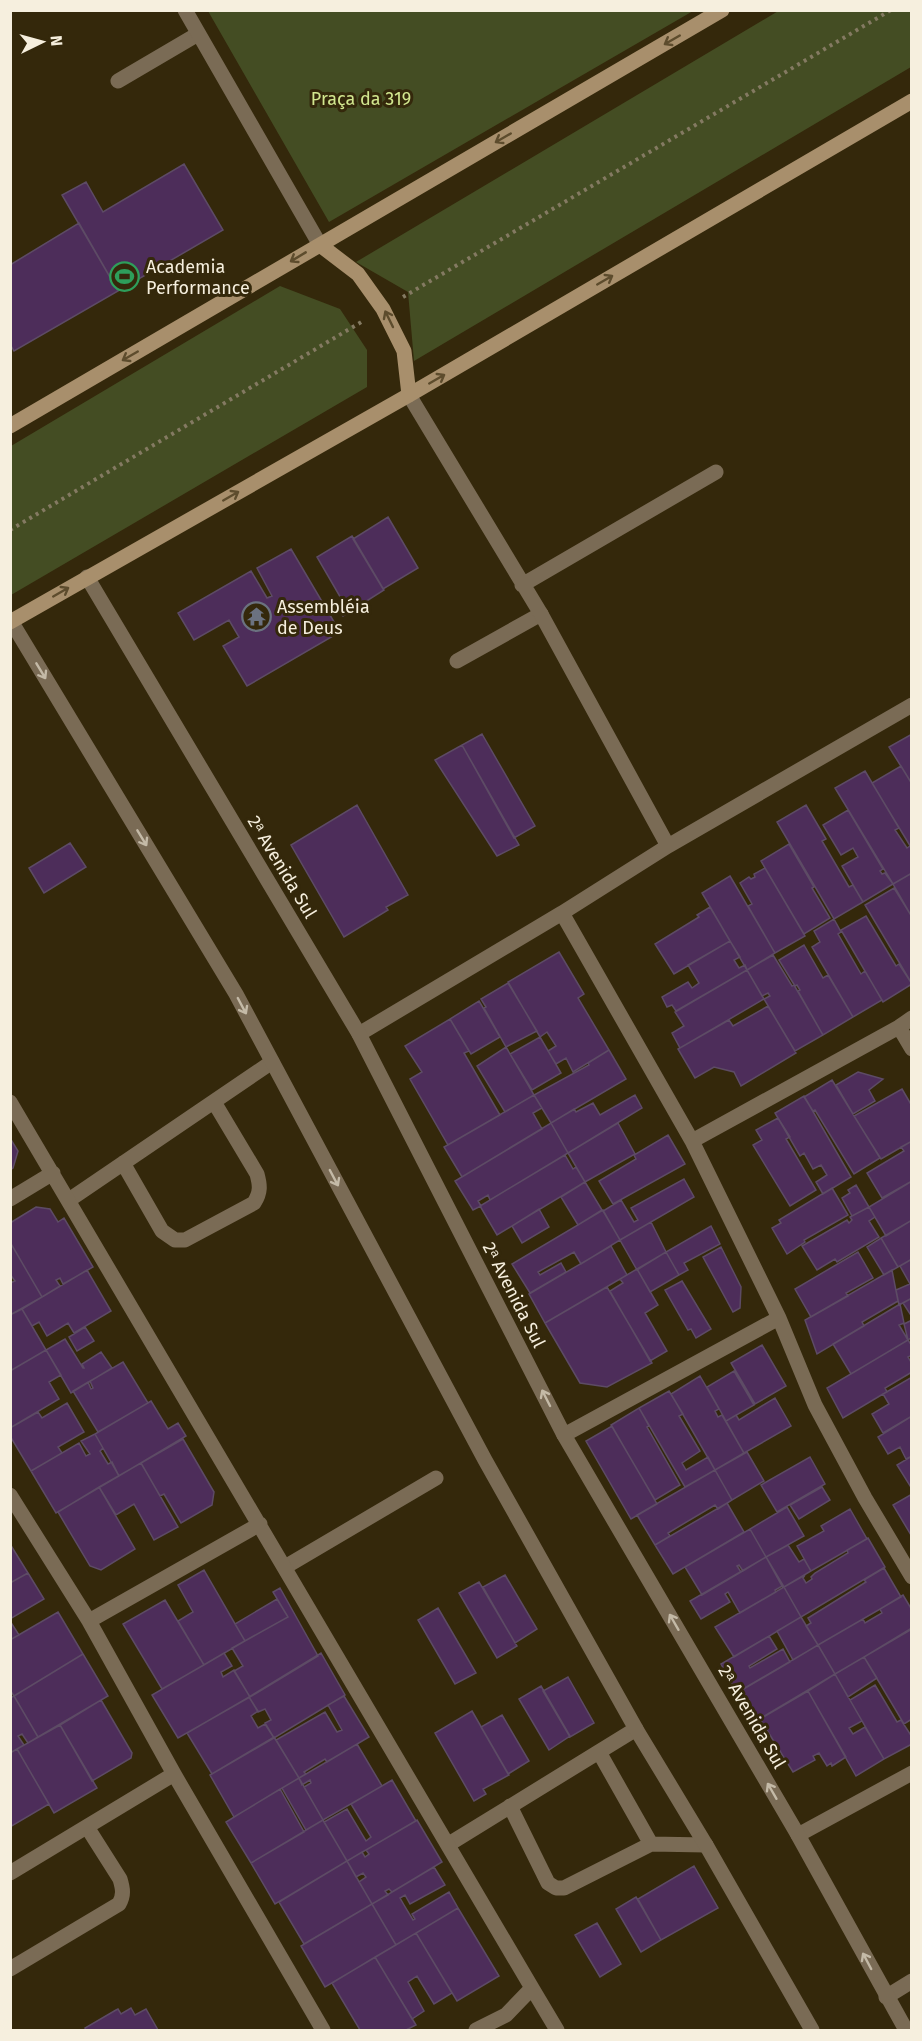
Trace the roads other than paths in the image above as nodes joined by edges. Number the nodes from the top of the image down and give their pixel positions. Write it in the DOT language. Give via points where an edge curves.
graph roads {
  1 [pos="185,10"];
  2 [pos="722,10"];
  3 [pos="198,34"];
  4 [pos="118,81"];
  5 [pos="912,101"];
  6 [pos="320,244"];
  7 [pos="409,395"];
  8 [pos="11,425"];
  9 [pos="716,472"];
  10 [pos="87,577"];
  11 [pos="522,585"];
  12 [pos="541,614"];
  13 [pos="11,621"];
  14 [pos="457,661"];
  15 [pos="912,705"];
  16 [pos="668,846"];
  17 [pos="562,913"];
  18 [pos="905,1022"];
  19 [pos="359,1034"];
  20 [pos="912,1049"];
  21 [pos="272,1062"];
  22 [pos="10,1102"];
  23 [pos="214,1102"];
  24 [pos="692,1141"];
  25 [pos="123,1163"];
  26 [pos="53,1173"];
  27 [pos="10,1200"];
  28 [pos="69,1200"];
  29 [pos="779,1318"];
  30 [pos="564,1435"];
  31 [pos="436,1478"];
  32 [pos="10,1495"];
  33 [pos="260,1524"];
  34 [pos="285,1567"];
  35 [pos="912,1577"];
  36 [pos="89,1621"];
  37 [pos="636,1729"];
  38 [pos="599,1752"];
  39 [pos="912,1773"];
  40 [pos="174,1774"];
  41 [pos="510,1806"];
  42 [pos="87,1827"];
  43 [pos="798,1835"];
  44 [pos="449,1844"];
  45 [pos="651,1844"];
  46 [pos="706,1845"];
  47 [pos="10,1873"];
  48 [pos="10,1969"];
  49 [pos="912,1981"];
  50 [pos="532,1988"];
  51 [pos="886,1997"];
  52 [pos="323,2031"];
  53 [pos="476,2031"];
  54 [pos="557,2031"];
  55 [pos="812,2031"];
  56 [pos="906,2031"];
  1 -- 3 [label="street"];
  2 -- 6 [label="main road, one-way"];
  3 -- 4 [label="street"];
  3 -- 6 [label="street"];
  7 -- 5 [label="main road, one-way"];
  7 -- 6 [label="main road, one-way" via="404,351 383,309 358,274"];
  6 -- 8 [label="main road, one-way"];
  10 -- 7 [label="main road, one-way"];
  7 -- 11 [label="street"];
  9 -- 11 [label="street"];
  13 -- 10 [label="main road, one-way"];
  10 -- 19 [label="street, 2ᵃ Avenida Sul"];
  11 -- 12 [label="street"];
  12 -- 14 [label="street"];
  12 -- 16 [label="street"];
  13 -- 21 [label="street, one-way" via="230,984"];
  15 -- 16 [label="street"];
  16 -- 17 [label="street"];
  17 -- 19 [label="street"];
  17 -- 24 [label="street"];
  18 -- 20 [label="street"];
  18 -- 24 [label="street"];
  30 -- 19 [label="street, 2ᵃ Avenida Sul, one-way"];
  21 -- 23 [label="street"];
  21 -- 37 [label="street, one-way" via="485,1460"];
  22 -- 26 [label="street"];
  23 -- 25 [label="street"];
  23 -- 25 [label="street" via="257,1173 259,1196 254,1203 185,1240 175,1240 162,1231"];
  24 -- 29 [label="street"];
  25 -- 28 [label="street"];
  26 -- 27 [label="street"];
  26 -- 28 [label="street"];
  28 -- 33 [label="street"];
  29 -- 30 [label="street"];
  29 -- 35 [label="street" via="815,1405"];
  43 -- 30 [label="street, 2ᵃ Avenida Sul, one-way"];
  31 -- 34 [label="street"];
  32 -- 36 [label="street"];
  33 -- 34 [label="street"];
  33 -- 36 [label="street"];
  34 -- 44 [label="street"];
  36 -- 40 [label="street"];
  37 -- 38 [label="street"];
  37 -- 46 [label="street"];
  38 -- 41 [label="street"];
  38 -- 45 [label="street"];
  39 -- 43 [label="street"];
  40 -- 42 [label="street"];
  40 -- 52 [label="street"];
  41 -- 44 [label="street"];
  41 -- 45 [label="street" via="548,1883 556,1888 564,1888"];
  42 -- 47 [label="street"];
  42 -- 48 [label="street" via="120,1879 123,1897 119,1904"];
  51 -- 43 [label="street, 2ᵃ Avenida Sul, one-way"];
  44 -- 50 [label="street"];
  45 -- 46 [label="street"];
  46 -- 55 [label="street"];
  49 -- 51 [label="street"];
  50 -- 53 [label="street" via="506,2015"];
  50 -- 54 [label="street"];
  51 -- 56 [label="street, 2ᵃ Avenida Sul"];
}
